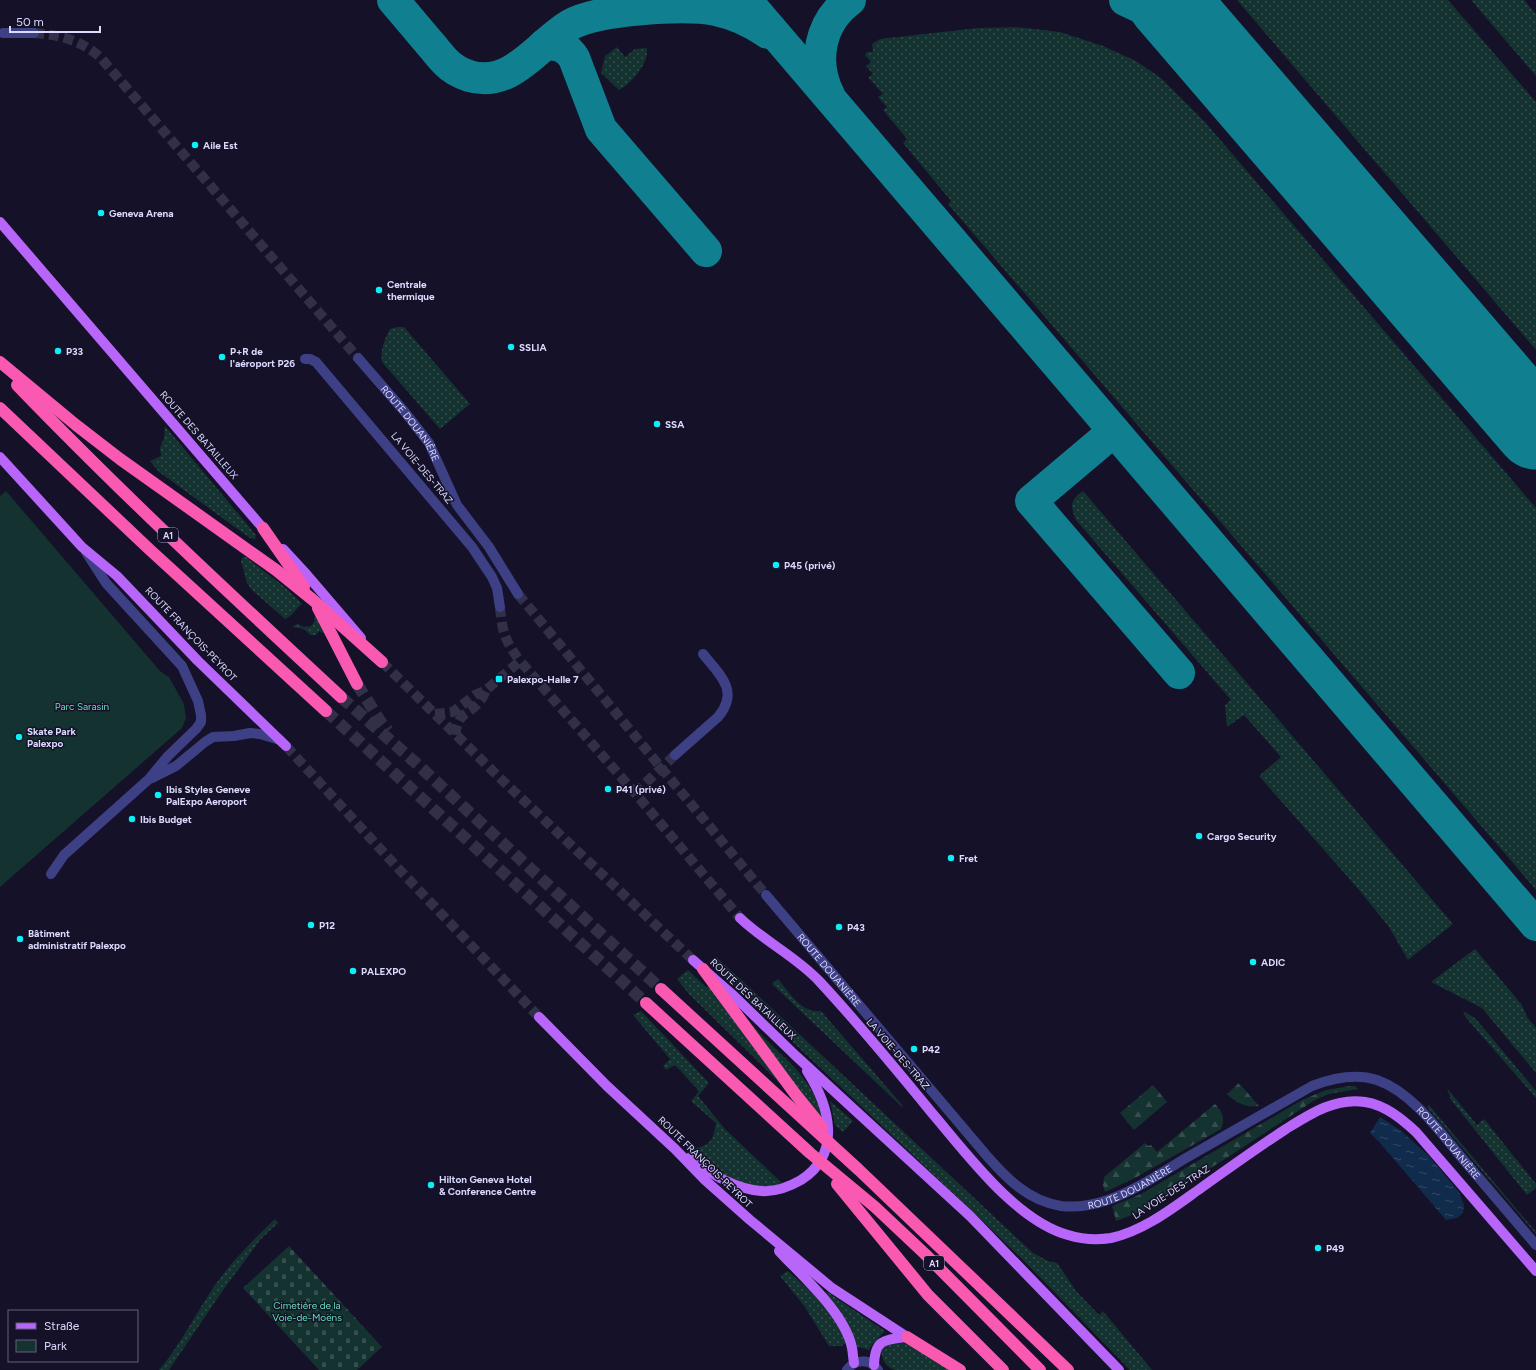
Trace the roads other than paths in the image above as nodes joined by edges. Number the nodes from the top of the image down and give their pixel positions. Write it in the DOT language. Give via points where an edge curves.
graph roads {
  1 [pos="3,33"];
  2 [pos="34,33"];
  3 [pos="0,222"];
  4 [pos="305,358"];
  5 [pos="358,358"];
  6 [pos="0,362"];
  7 [pos="0,367"];
  8 [pos="0,408"];
  9 [pos="0,456"];
  10 [pos="263,528"];
  11 [pos="82,547"];
  12 [pos="518,594"];
  13 [pos="313,600"];
  14 [pos="500,607"];
  15 [pos="703,654"];
  16 [pos="382,662"];
  17 [pos="357,684"];
  18 [pos="342,697"];
  19 [pos="326,711"];
  20 [pos="283,743"];
  21 [pos="675,755"];
  22 [pos="149,779"];
  23 [pos="51,874"];
  24 [pos="766,895"];
  25 [pos="740,918"];
  26 [pos="693,960"];
  27 [pos="703,969"];
  28 [pos="661,989"];
  29 [pos="646,1003"];
  30 [pos="539,1017"];
  31 [pos="796,1056"];
  32 [pos="675,1149"];
  33 [pos="822,1164"];
  34 [pos="859,1170"];
  35 [pos="750,1220"];
  36 [pos="1536,1245"];
  37 [pos="1536,1271"];
  38 [pos="907,1337"];
  39 [pos="851,1366"];
  40 [pos="876,1368"];
  41 [pos="960,1370"];
  42 [pos="1003,1370"];
  43 [pos="1040,1370"];
  44 [pos="1068,1370"];
  45 [pos="1119,1370"];
  1 -- 2 [label="street"];
  3 -- 10 [label="main road, ROUTE DES BATAILLEUX"];
  4 -- 14 [label="street, LA VOIE-DES-TRAZ" via="316,362 468,542 492,577"];
  5 -- 12 [label="street, ROUTE DOUANIÈRE" via="429,443 457,505 490,547"];
  6 -- 13 [label="highway" via="120,459 276,570"];
  7 -- 18 [label="highway, A1" via="104,474"];
  8 -- 19 [label="highway, A1"];
  9 -- 11 [label="main road, ROUTE FRANÇOIS-PEYROT"];
  10 -- 13 [label="highway"];
  10 -- 16 [label="main road, ROUTE DES BATAILLEUX" via="308,575"];
  11 -- 20 [label="main road, ROUTE FRANÇOIS-PEYROT" via="117,576"];
  11 -- 22 [label="street, ROUTE FRANÇOIS-PEYROT" via="106,583 182,666 200,707 200,722 196,729"];
  13 -- 16 [label="highway"];
  13 -- 17 [label="highway"];
  15 -- 21 [label="street" via="723,678 728,689 728,700 718,717"];
  20 -- 22 [label="street, ROUTE FRANÇOIS-PEYROT" via="250,733 213,737 176,766"];
  22 -- 23 [label="street, ROUTE FRANÇOIS-PEYROT" via="64,855"];
  24 -- 36 [label="street, ROUTE DOUANIÈRE" via="987,1156 1012,1182 1035,1198 1057,1205 1083,1206 1109,1199 1142,1183 1312,1086 1346,1077 1367,1078 1385,1084 1412,1102"];
  25 -- 37 [label="main road, LA VOIE-DES-TRAZ" via="765,940 812,973 980,1169 1025,1211 1057,1231 1070,1236 1094,1239 1130,1232 1175,1206 1304,1117 1336,1104 1358,1101 1386,1109 1416,1132"];
  26 -- 27 [label="main road, ROUTE DES BATAILLEUX"];
  27 -- 31 [label="main road, ROUTE DES BATAILLEUX"];
  27 -- 34 [label="highway" via="796,1096"];
  28 -- 34 [label="highway, A1"];
  29 -- 33 [label="highway, A1"];
  30 -- 32 [label="main road, ROUTE FRANÇOIS-PEYROT" via="607,1086"];
  31 -- 32 [label="main road" via="821,1096 828,1125 823,1155 809,1174 791,1186 761,1191 732,1184"];
  31 -- 45 [label="main road" via="970,1216"];
  32 -- 35 [label="main road, ROUTE FRANÇOIS-PEYROT"];
  33 -- 42 [label="highway" via="928,1294"];
  33 -- 43 [label="highway, A1" via="875,1207 925,1254"];
  34 -- 44 [label="highway, A1"];
  35 -- 38 [label="main road, ROUTE FRANÇOIS-PEYROT" via="832,1288"];
  35 -- 39 [label="main road" via="833,1311 848,1335 852,1347"];
  38 -- 40 [label="main road" via="882,1342 875,1350"];
  38 -- 41 [label="highway"];
  39 -- 40 [label="street" via="864,1361"];
}
